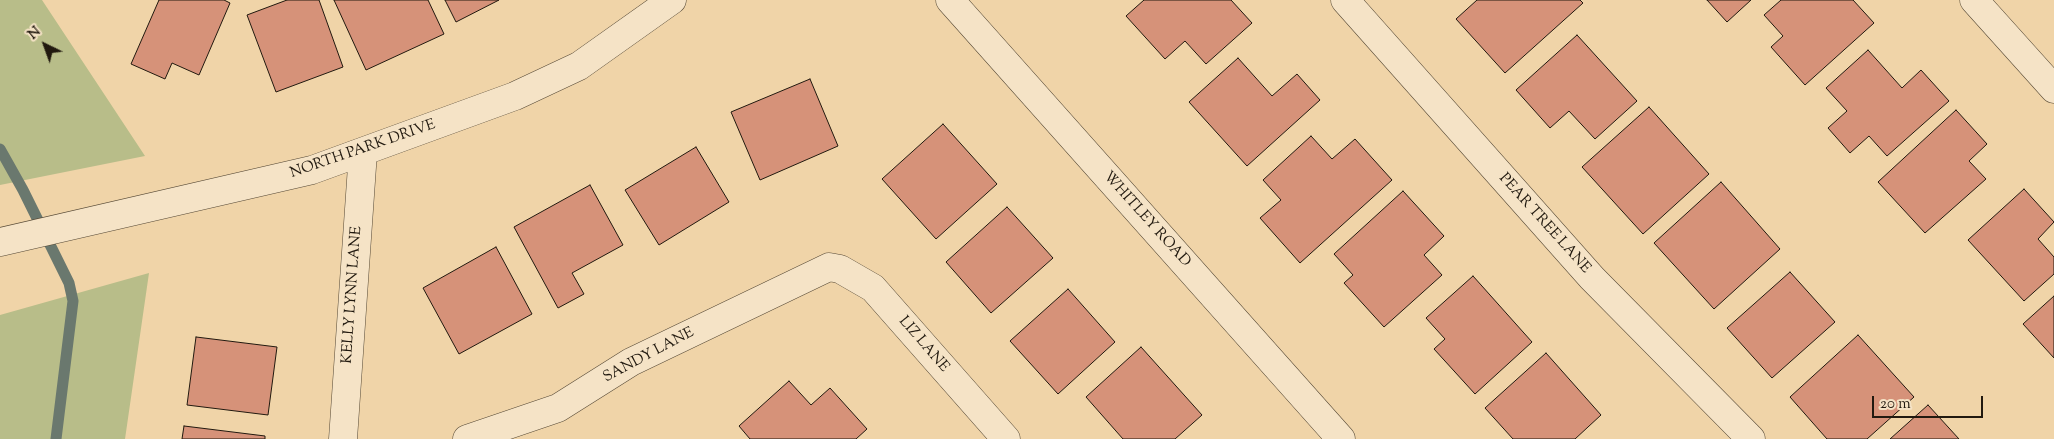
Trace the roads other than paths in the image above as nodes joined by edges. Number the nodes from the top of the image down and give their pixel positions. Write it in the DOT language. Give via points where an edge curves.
graph roads {
  1 [pos="672,0"];
  2 [pos="950,0"];
  3 [pos="1345,0"];
  4 [pos="1974,0"];
  5 [pos="2054,89"];
  6 [pos="363,152"];
  7 [pos="0,242"];
  8 [pos="829,267"];
  9 [pos="343,439"];
  10 [pos="468,439"];
  11 [pos="1006,439"];
  12 [pos="1341,439"];
  13 [pos="1751,439"];
  1 -- 6 [label="street, NORTH PARK DRIVE" via="579,66 515,96"];
  2 -- 12 [label="street, WHITLEY ROAD"];
  3 -- 13 [label="street, PEAR TREE LANE" via="1592,278"];
  4 -- 5 [label="street"];
  6 -- 7 [label="street, NORTH PARK DRIVE" via="312,170"];
  6 -- 9 [label="street, KELLY LYNN LANE"];
  8 -- 10 [label="street, SANDY LANE" via="631,362 558,408"];
  8 -- 11 [label="street, LIZ LANE" via="840,269 873,288"];
}
